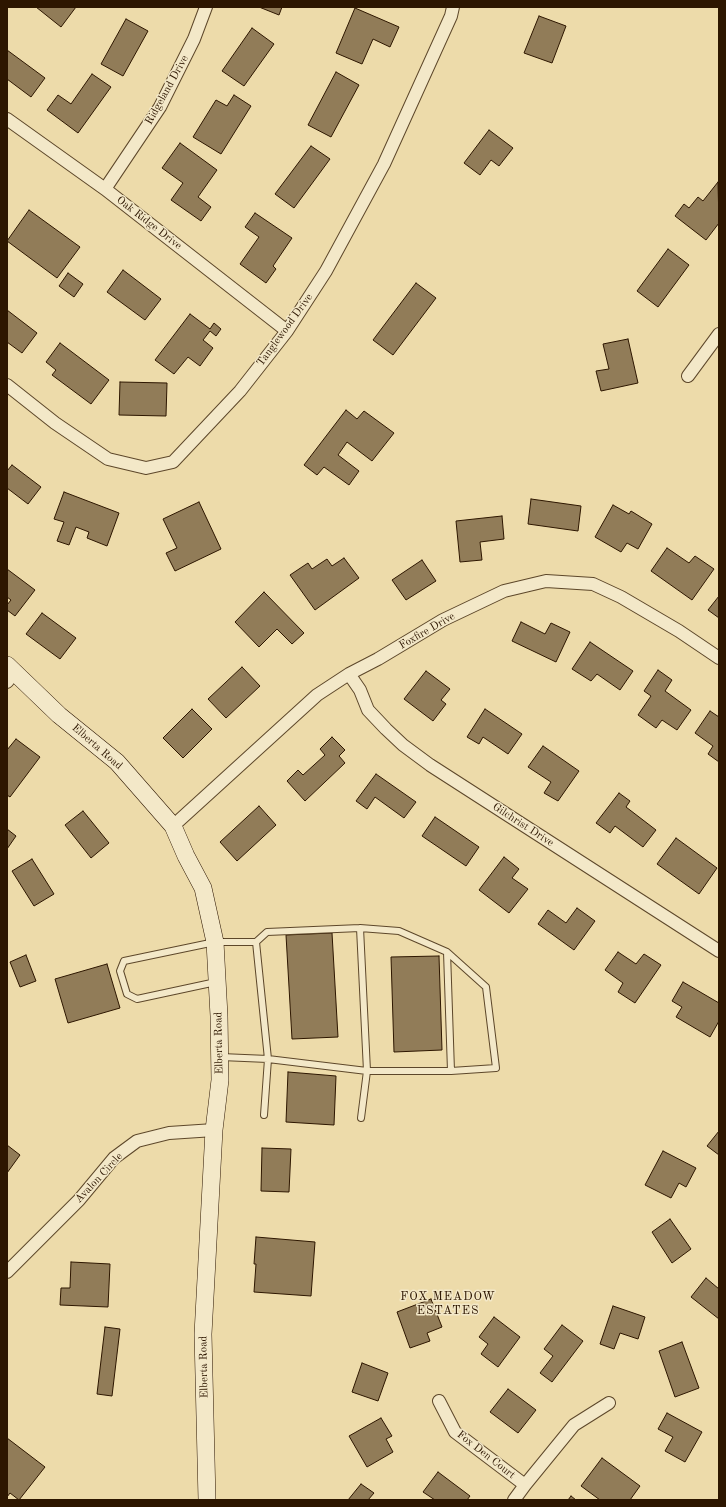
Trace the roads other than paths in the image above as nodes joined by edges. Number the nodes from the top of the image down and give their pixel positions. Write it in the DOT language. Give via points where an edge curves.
graph roads {
  1 [pos="206,7"];
  2 [pos="453,7"];
  3 [pos="7,119"];
  4 [pos="105,189"];
  5 [pos="287,331"];
  6 [pos="719,334"];
  7 [pos="688,376"];
  8 [pos="7,385"];
  9 [pos="719,658"];
  10 [pos="10,673"];
  11 [pos="349,674"];
  12 [pos="174,826"];
  13 [pos="360,928"];
  14 [pos="215,942"];
  15 [pos="256,942"];
  16 [pos="719,951"];
  17 [pos="447,952"];
  18 [pos="217,982"];
  19 [pos="220,1057"];
  20 [pos="268,1059"];
  21 [pos="367,1071"];
  22 [pos="451,1071"];
  23 [pos="264,1115"];
  24 [pos="361,1118"];
  25 [pos="214,1130"];
  26 [pos="7,1272"];
  27 [pos="439,1402"];
  28 [pos="609,1403"];
  29 [pos="524,1485"];
  30 [pos="207,1500"];
  31 [pos="514,1500"];
  1 -- 4 [label="street, Ridgeland Drive" via="194,39 160,107"];
  2 -- 5 [label="street, Tanglewood Drive" via="384,164 326,271"];
  3 -- 4 [label="street, Oak Ridge Drive"];
  4 -- 5 [label="street, Oak Ridge Drive"];
  5 -- 8 [label="street, Tanglewood Drive" via="240,391 173,462 146,468 108,459 55,423"];
  6 -- 7 [label="street"];
  9 -- 11 [label="street, Foxfire Drive" via="621,597 593,584 546,581 504,591 443,620 378,660"];
  10 -- 12 [label="street, Elberta Road" via="117,762"];
  11 -- 12 [label="street, Foxfire Drive" via="317,695"];
  11 -- 16 [label="street, Gilchrist Drive" via="360,690 368,710 403,745 430,765"];
  12 -- 14 [label="street, Elberta Road" via="203,888"];
  13 -- 15 [label="lane" via="267,932"];
  13 -- 17 [label="lane" via="399,931"];
  13 -- 21 [label="lane"];
  14 -- 15 [label="lane"];
  14 -- 18 [label="street, Elberta Road"];
  14 -- 18 [label="lane" via="124,961 120,971 127,994 137,999"];
  15 -- 20 [label="lane"];
  17 -- 22 [label="lane"];
  17 -- 22 [label="lane" via="486,987 496,1068"];
  18 -- 19 [label="street, Elberta Road"];
  19 -- 20 [label="lane"];
  19 -- 25 [label="street, Elberta Road"];
  20 -- 21 [label="lane"];
  20 -- 23 [label="lane"];
  21 -- 22 [label="lane"];
  21 -- 24 [label="lane"];
  25 -- 26 [label="street, Avalon Circle" via="169,1133 137,1142 114,1158 79,1200"];
  25 -- 30 [label="street, Elberta Road" via="204,1334"];
  27 -- 29 [label="street, Fox Den Court" via="454,1432"];
  28 -- 29 [label="street" via="574,1425"];
  29 -- 31 [label="street"];
}
